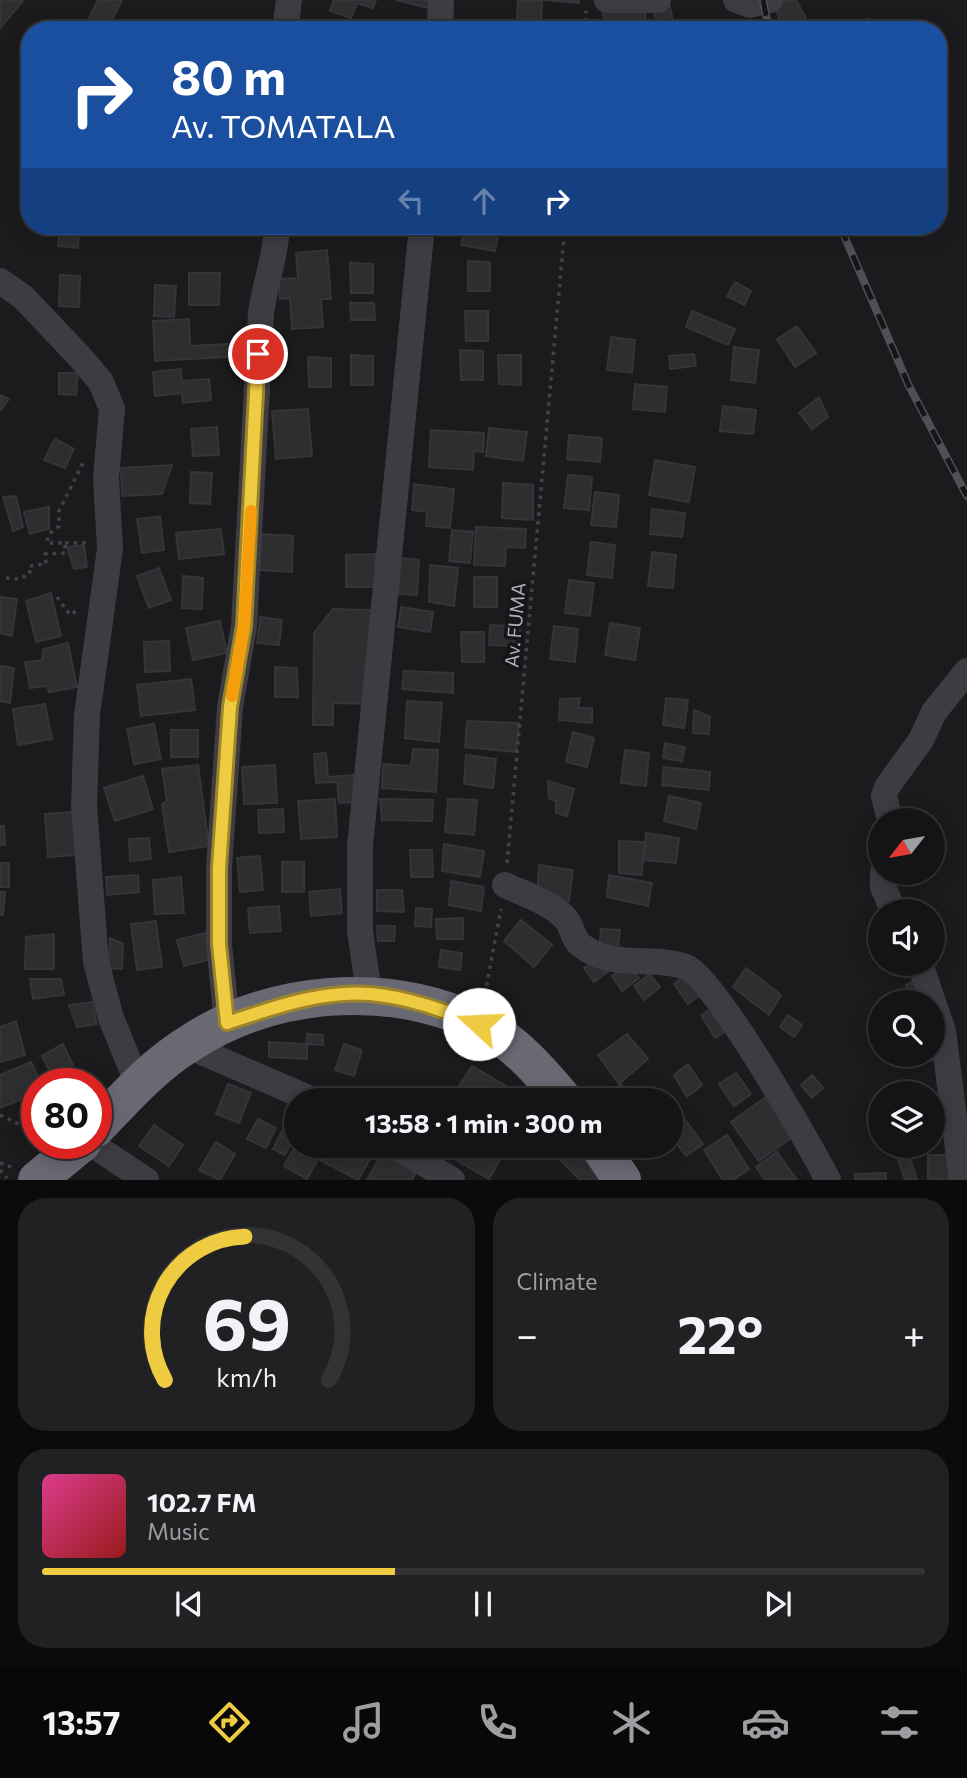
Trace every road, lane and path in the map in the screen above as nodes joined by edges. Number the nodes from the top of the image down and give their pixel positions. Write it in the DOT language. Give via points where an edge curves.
graph roads {
  1 [pos="289,0"];
  2 [pos="441,0"];
  3 [pos="587,0"];
  4 [pos="607,0"];
  5 [pos="658,0"];
  6 [pos="736,0"];
  7 [pos="770,0"];
  8 [pos="286,21"];
  9 [pos="440,21"];
  10 [pos="585,21"];
  11 [pos="277,235"];
  12 [pos="421,235"];
  13 [pos="564,235"];
  14 [pos="0,281"];
  15 [pos="108,459"];
  16 [pos="6,578"];
  17 [pos="967,671"];
  18 [pos="887,808"];
  19 [pos="505,885"];
  20 [pos="923,976"];
  21 [pos="369,994"];
  22 [pos="227,1023"];
  23 [pos="479,1024"];
  24 [pos="186,1045"];
  25 [pos="138,1084"];
  26 [pos="285,1088"];
  27 [pos="555,1088"];
  28 [pos="112,1111"];
  29 [pos="0,1115"];
  30 [pos="21,1125"];
  31 [pos="112,1158"];
  32 [pos="415,1158"];
  33 [pos="606,1158"];
  34 [pos="45,1159"];
  35 [pos="10,1174"];
  36 [pos="9,1180"];
  37 [pos="146,1180"];
  38 [pos="452,1180"];
  39 [pos="622,1180"];
  40 [pos="828,1180"];
  41 [pos="962,1180"];
  1 -- 8 [label="street"];
  2 -- 9 [label="street"];
  3 -- 10 [label="path"];
  4 -- 5 [label="street"];
  6 -- 7 [label="street" via="750,5"];
  11 -- 22 [label="street" via="261,313 244,626 230,707 219,868 219,944"];
  12 -- 21 [label="street" via="360,846 360,931"];
  13 -- 19 [label="path, Av. FUMA"];
  14 -- 15 [label="street" via="51,324 100,382 112,409"];
  15 -- 16 [label="path" via="83,459 77,471 59,511 59,526 48,536 47,543 65,543 65,553 45,554 46,564 29,566 30,574"];
  15 -- 25 [label="street" via="110,549 86,715 84,806 96,962 111,1018"];
  17 -- 18 [label="street" via="934,712 887,787"];
  19 -- 23 [label="path, Av. FUMA"];
  19 -- 40 [label="street" via="566,919 582,947 630,963 688,968 725,1009"];
  20 -- 41 [label="street" via="943,1031"];
  21 -- 22 [label="highway" via="313,998"];
  21 -- 23 [label="highway" via="435,1007"];
  22 -- 24 [label="highway"];
  23 -- 27 [label="highway" via="536,1065"];
  24 -- 25 [label="highway"];
  24 -- 26 [label="street"];
  25 -- 28 [label="highway"];
  29 -- 30 [label="path"];
  31 -- 37 [label="street"];
  32 -- 38 [label="street"];
  33 -- 39 [label="highway"];
  34 -- 35 [label="highway"];
  35 -- 36 [label="path"];
}
